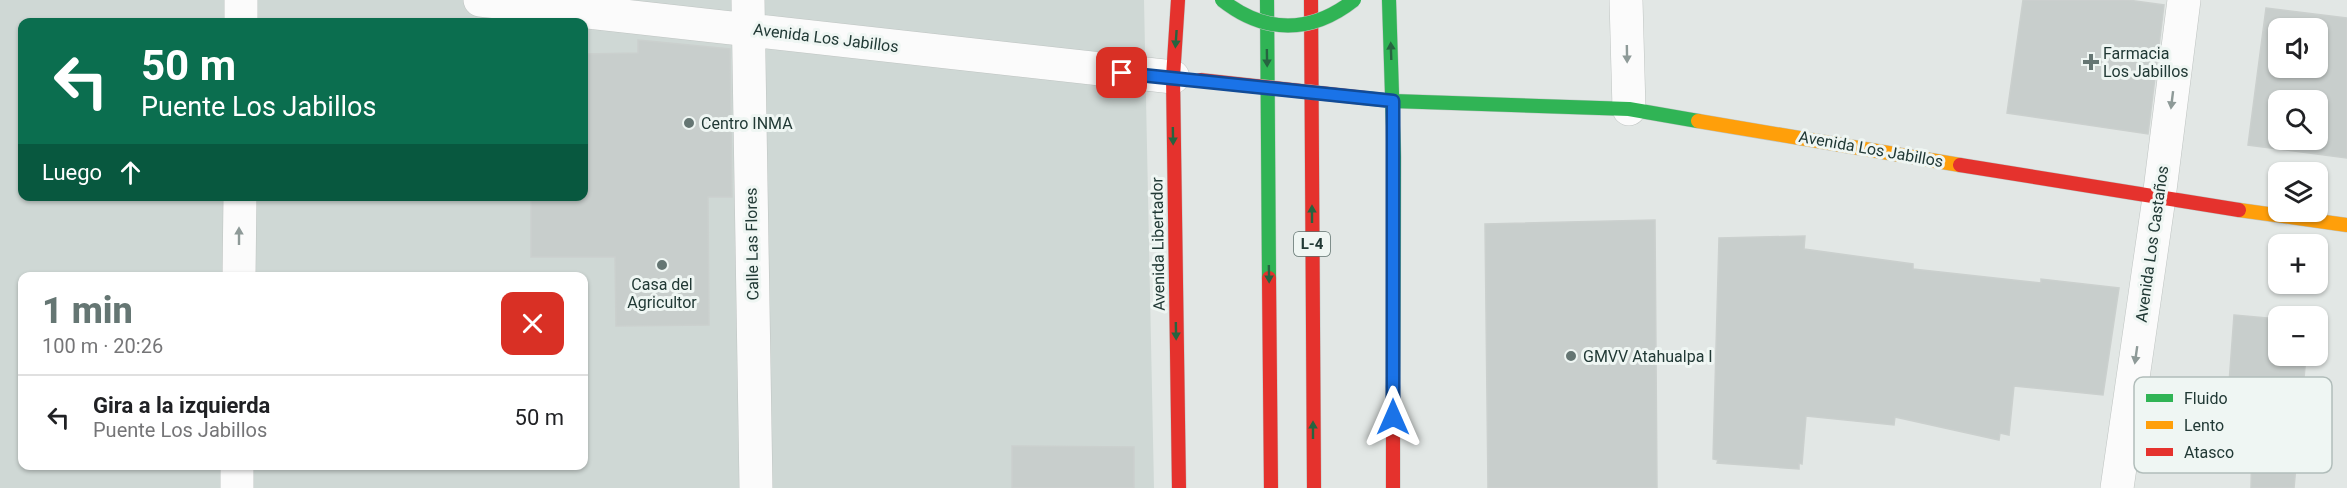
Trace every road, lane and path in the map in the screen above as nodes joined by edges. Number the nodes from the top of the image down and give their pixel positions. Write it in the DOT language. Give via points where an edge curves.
graph roads {
  1 [pos="241,0"];
  2 [pos="480,0"];
  3 [pos="1178,0"];
  4 [pos="1222,0"];
  5 [pos="1267,0"];
  6 [pos="1311,0"];
  7 [pos="1354,0"];
  8 [pos="1389,0"];
  9 [pos="1626,0"];
  10 [pos="2184,0"];
  11 [pos="748,14"];
  12 [pos="241,18"];
  13 [pos="1187,79"];
  14 [pos="1393,101"];
  15 [pos="1629,109"];
  16 [pos="2159,198"];
  17 [pos="240,201"];
  18 [pos="2347,225"];
  19 [pos="239,272"];
  20 [pos="237,470"];
  21 [pos="237,488"];
  22 [pos="756,488"];
  23 [pos="1179,488"];
  24 [pos="1271,488"];
  25 [pos="1314,488"];
  26 [pos="1393,488"];
  27 [pos="2117,488"];
  1 -- 12 [label="street"];
  2 -- 11 [label="street, Avenida Los Jabillos"];
  3 -- 13 [label="main road, Avenida Libertador, one-way"];
  4 -- 7 [label="main road, bridge" via="1248,17 1275,26 1320,22 1342,12"];
  5 -- 24 [label="main road, one-way"];
  25 -- 6 [label="main road, L-4, one-way"];
  14 -- 8 [label="main road, one-way"];
  9 -- 15 [label="street, one-way"];
  10 -- 16 [label="street, Avenida Los Castaños, one-way"];
  11 -- 13 [label="street, Avenida Los Jabillos"];
  11 -- 22 [label="street, Calle Las Flores"];
  13 -- 14 [label="main road, Avenida Los Jabillos, bridge"];
  13 -- 23 [label="main road, Avenida Libertador, one-way"];
  14 -- 15 [label="main road, Avenida Los Jabillos"];
  14 -- 26 [label="main road"];
  15 -- 16 [label="main road, Avenida Los Jabillos"];
  16 -- 18 [label="main road, Avenida Los Jabillos"];
  16 -- 27 [label="street, Avenida Los Castaños, one-way"];
  19 -- 17 [label="street, one-way"];
  20 -- 21 [label="street"];
}
